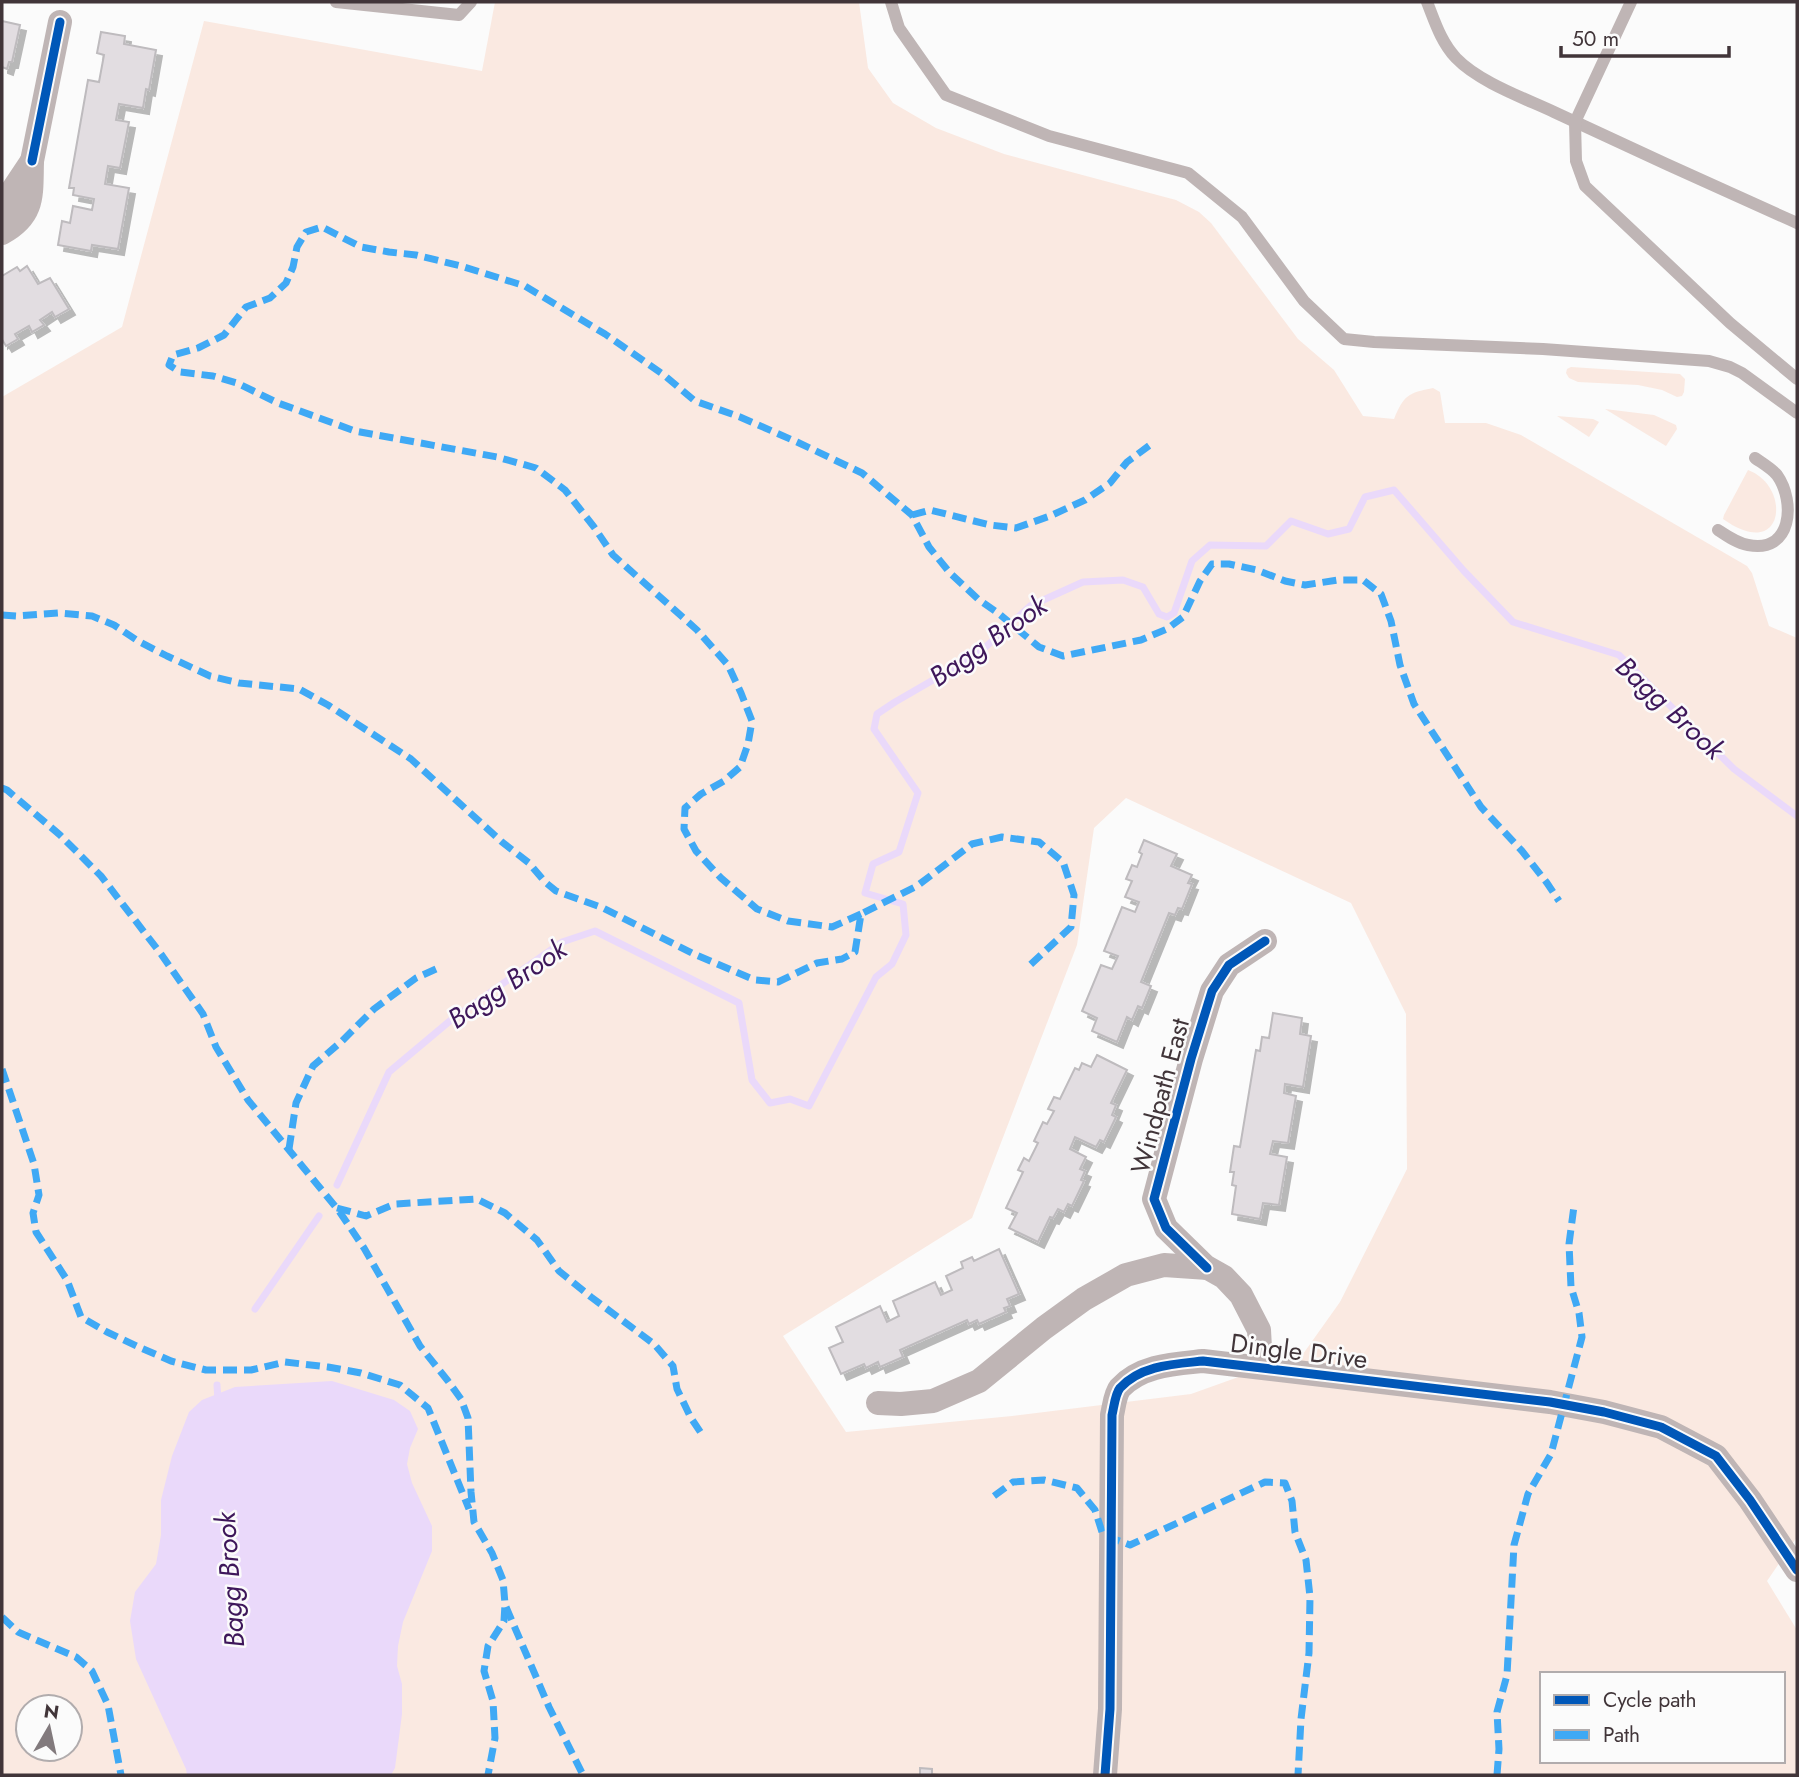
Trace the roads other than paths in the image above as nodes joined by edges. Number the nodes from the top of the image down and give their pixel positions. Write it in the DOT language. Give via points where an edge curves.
graph roads {
  1 [pos="336,2"];
  2 [pos="471,2"];
  3 [pos="891,2"];
  4 [pos="1427,2"];
  5 [pos="1630,2"];
  6 [pos="60,22"];
  7 [pos="1575,122"];
  8 [pos="32,161"];
  9 [pos="2,206"];
  10 [pos="1797,223"];
  11 [pos="2,233"];
  12 [pos="1797,379"];
  13 [pos="1797,413"];
  14 [pos="1755,458"];
  15 [pos="1718,530"];
  16 [pos="1265,941"];
  17 [pos="1208,1268"];
  18 [pos="1261,1367"];
  19 [pos="878,1403"];
  20 [pos="1797,1570"];
  21 [pos="1105,1775"];
  1 -- 2 [label="lane" via="459,15"];
  3 -- 13 [label="lane" via="899,29 946,94 1049,136 1188,173 1242,217 1304,301 1345,339 1709,361 1742,373"];
  4 -- 7 [label="lane" via="1439,34 1458,60 1480,77"];
  5 -- 7 [label="lane"];
  6 -- 8 [label="street"];
  7 -- 10 [label="lane"];
  7 -- 12 [label="lane" via="1576,161 1584,186"];
  8 -- 9 [label="street"];
  8 -- 11 [label="street" via="26,213"];
  14 -- 15 [label="lane" via="1772,470 1784,488 1788,517 1784,532 1771,544 1750,546"];
  16 -- 17 [label="street, Windpath East" via="1229,965 1212,991 1154,1199 1166,1228"];
  17 -- 18 [label="street, Windpath East" via="1224,1276 1241,1295 1259,1330"];
  17 -- 19 [label="street" via="1164,1265 1126,1275 1084,1299 979,1381 933,1401"];
  18 -- 20 [label="street, Dingle Drive" via="1550,1402 1661,1427 1716,1456"];
  18 -- 21 [label="street, Dingle Drive" via="1203,1361 1169,1364 1143,1372 1119,1390 1112,1415 1110,1709"];
}
